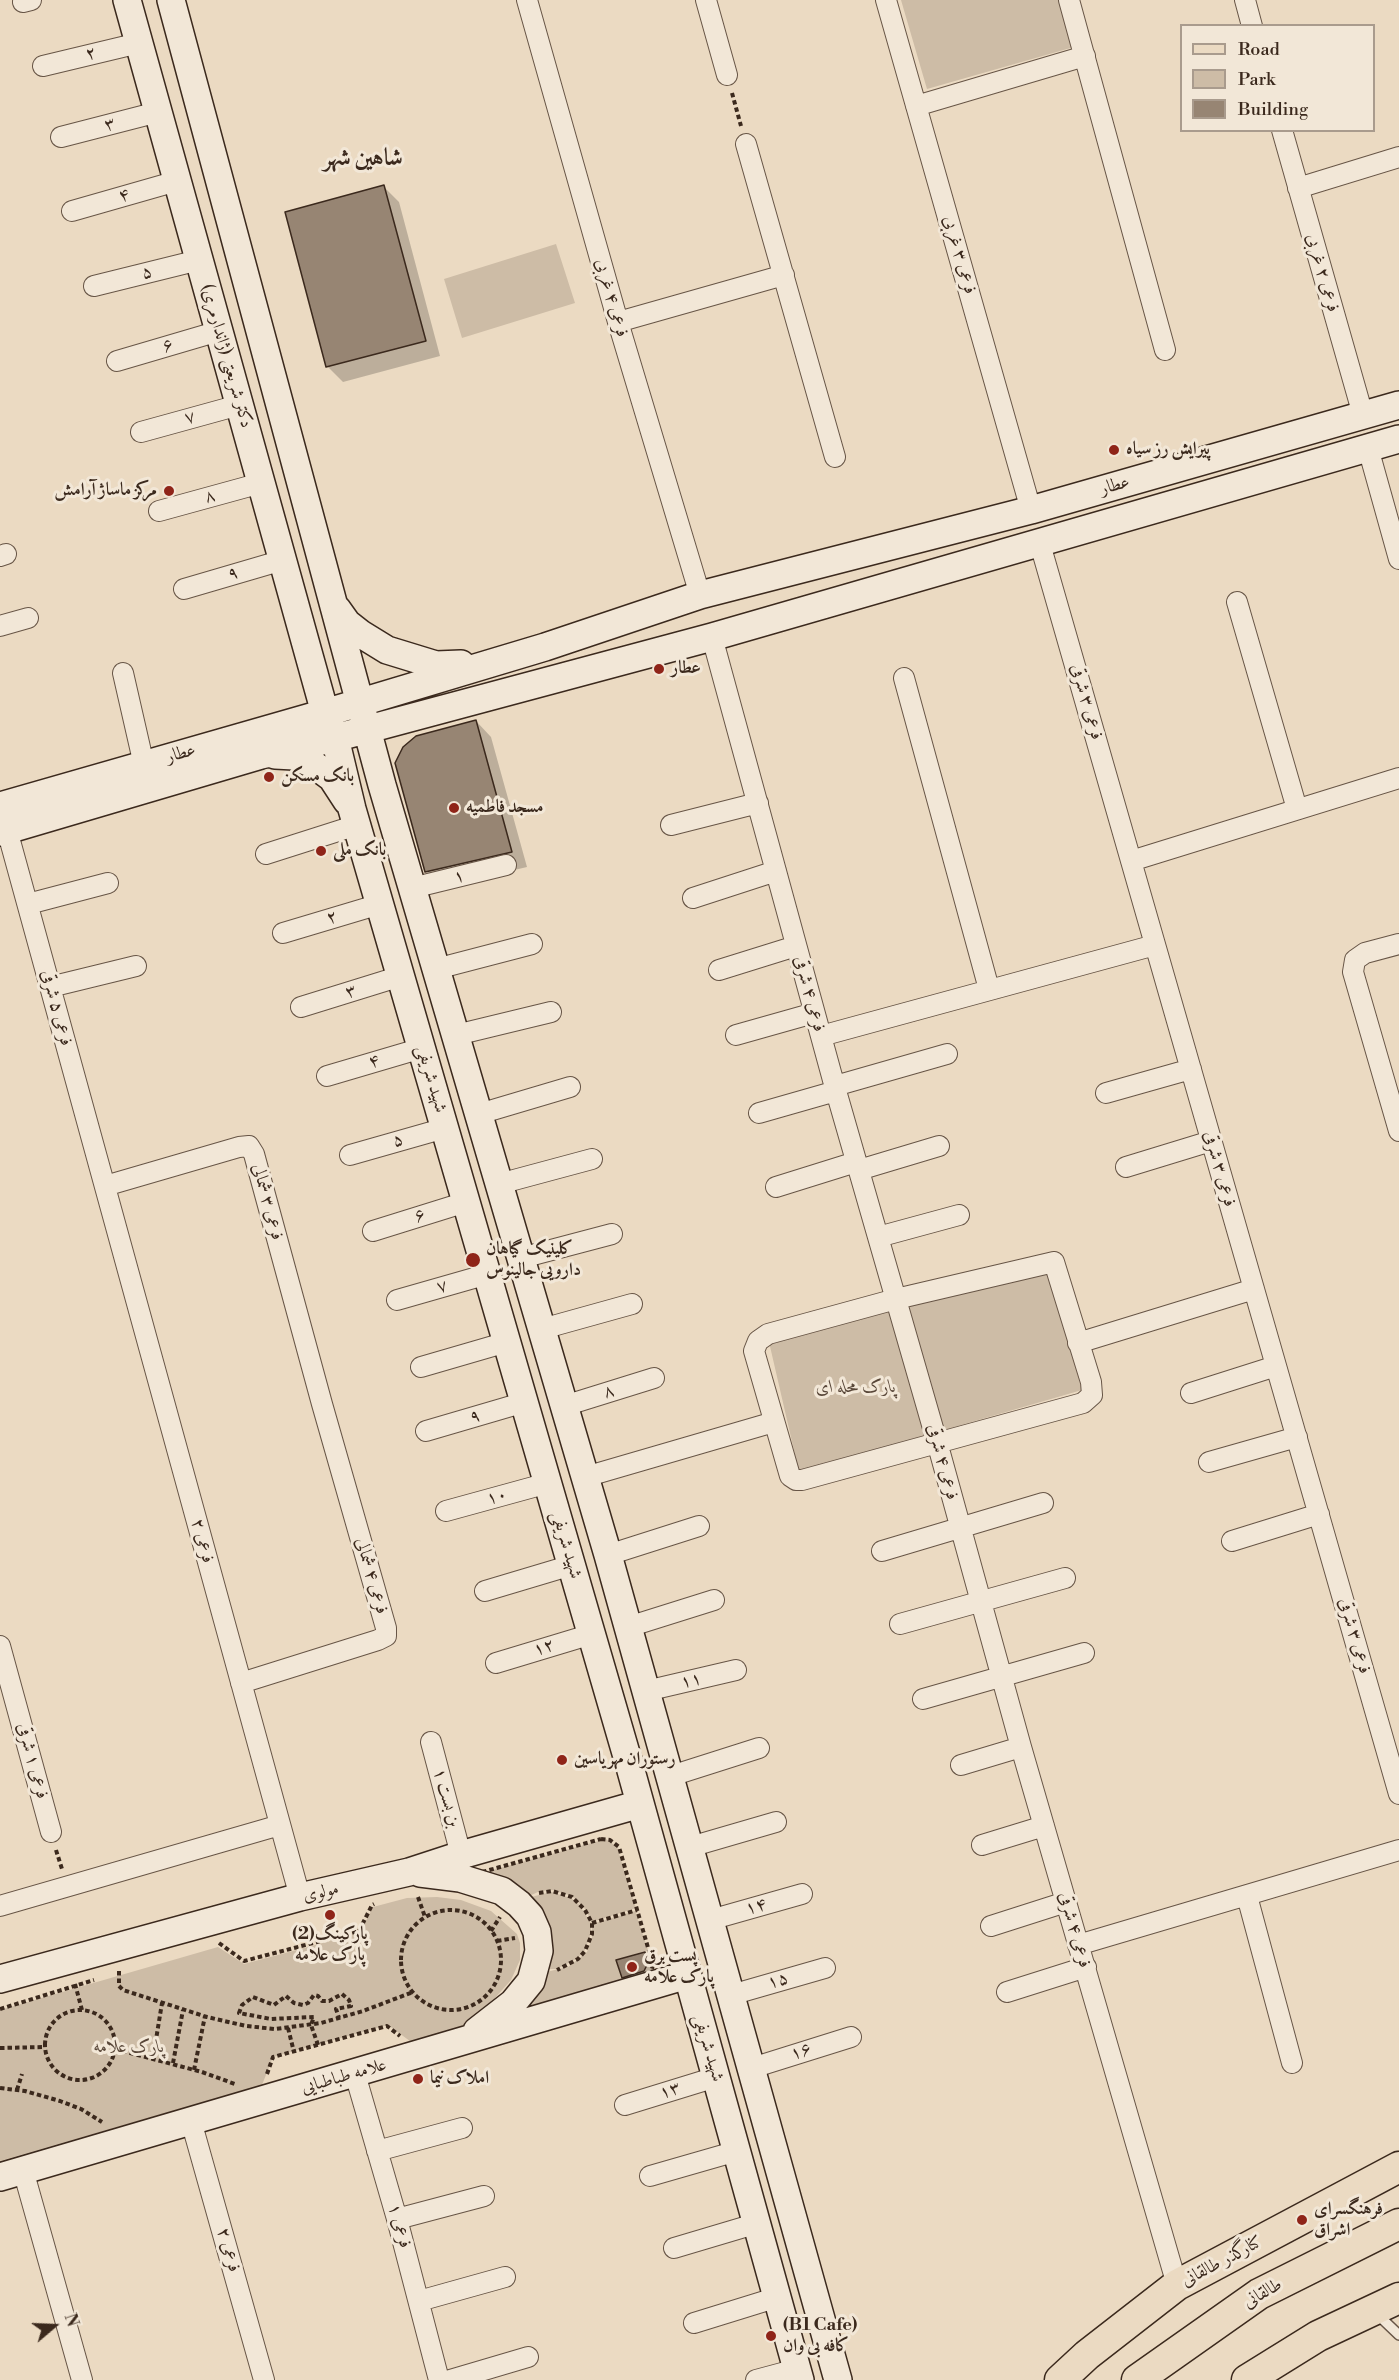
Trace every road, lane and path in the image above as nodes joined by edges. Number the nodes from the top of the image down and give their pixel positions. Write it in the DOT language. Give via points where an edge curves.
graph roads {
  1 [pos="127,0"];
  2 [pos="171,0"];
  3 [pos="526,0"];
  4 [pos="706,0"];
  5 [pos="886,0"];
  6 [pos="1069,0"];
  7 [pos="1245,0"];
  8 [pos="1251,24"];
  9 [pos="139,43"];
  10 [pos="1085,56"];
  11 [pos="43,66"];
  12 [pos="727,75"];
  13 [pos="916,106"];
  14 [pos="158,112"];
  15 [pos="1283,132"];
  16 [pos="62,137"];
  17 [pos="747,144"];
  18 [pos="1399,157"];
  19 [pos="177,181"];
  20 [pos="1298,188"];
  21 [pos="72,211"];
  22 [pos="199,260"];
  23 [pos="784,275"];
  24 [pos="94,286"];
  25 [pos="618,322"];
  26 [pos="219,331"];
  27 [pos="1165,350"];
  28 [pos="117,361"];
  29 [pos="239,405"];
  30 [pos="1399,405"];
  31 [pos="1363,415"];
  32 [pos="141,432"];
  33 [pos="1399,439"];
  34 [pos="1368,448"];
  35 [pos="835,457"];
  36 [pos="261,483"];
  37 [pos="1031,510"];
  38 [pos="159,511"];
  39 [pos="312,530"];
  40 [pos="1040,544"];
  41 [pos="280,550"];
  42 [pos="864,553"];
  43 [pos="1399,559"];
  44 [pos="184,589"];
  45 [pos="873,591"];
  46 [pos="700,595"];
  47 [pos="332,602"];
  48 [pos="1237,602"];
  49 [pos="28,618"];
  50 [pos="0,626"];
  51 [pos="712,637"];
  52 [pos="545,647"];
  53 [pos="309,654"];
  54 [pos="123,674"];
  55 [pos="904,678"];
  56 [pos="361,701"];
  57 [pos="325,713"];
  58 [pos="405,719"];
  59 [pos="368,728"];
  60 [pos="335,738"];
  61 [pos="256,744"];
  62 [pos="144,765"];
  63 [pos="1399,778"];
  64 [pos="382,785"];
  65 [pos="758,803"];
  66 [pos="1297,809"];
  67 [pos="355,817"];
  68 [pos="2,823"];
  69 [pos="671,825"];
  70 [pos="266,854"];
  71 [pos="1131,861"];
  72 [pos="506,865"];
  73 [pos="776,871"];
  74 [pos="108,884"];
  75 [pos="412,888"];
  76 [pos="693,898"];
  77 [pos="28,904"];
  78 [pos="380,904"];
  79 [pos="284,933"];
  80 [pos="532,944"];
  81 [pos="1399,944"];
  82 [pos="1155,945"];
  83 [pos="796,946"];
  84 [pos="136,966"];
  85 [pos="436,969"];
  86 [pos="719,970"];
  87 [pos="401,976"];
  88 [pos="50,987"];
  89 [pos="988,989"];
  90 [pos="301,1008"];
  91 [pos="551,1012"];
  92 [pos="814,1013"];
  93 [pos="456,1035"];
  94 [pos="736,1035"];
  95 [pos="820,1036"];
  96 [pos="422,1048"];
  97 [pos="947,1054"];
  98 [pos="1191,1069"];
  99 [pos="327,1076"];
  100 [pos="570,1087"];
  101 [pos="835,1088"];
  102 [pos="1106,1093"];
  103 [pos="759,1113"];
  104 [pos="479,1114"];
  105 [pos="445,1128"];
  106 [pos="1399,1131"];
  107 [pos="1211,1141"];
  108 [pos="939,1146"];
  109 [pos="350,1155"];
  110 [pos="592,1158"];
  111 [pos="858,1166"];
  112 [pos="1126,1167"];
  113 [pos="499,1184"];
  114 [pos="105,1186"];
  115 [pos="776,1187"];
  116 [pos="466,1202"];
  117 [pos="959,1215"];
  118 [pos="373,1231"];
  119 [pos="612,1234"];
  120 [pos="878,1237"];
  121 [pos="521,1258"];
  122 [pos="488,1274"];
  123 [pos="1254,1289"];
  124 [pos="896,1299"];
  125 [pos="397,1300"];
  126 [pos="632,1304"];
  127 [pos="542,1329"];
  128 [pos="507,1342"];
  129 [pos="1078,1343"];
  130 [pos="1276,1366"];
  131 [pos="421,1367"];
  132 [pos="654,1378"];
  133 [pos="1191,1393"];
  134 [pos="525,1402"];
  135 [pos="322,1404"];
  136 [pos="564,1406"];
  137 [pos="774,1422"];
  138 [pos="426,1431"];
  139 [pos="1297,1437"];
  140 [pos="937,1442"];
  141 [pos="1209,1462"];
  142 [pos="585,1477"];
  143 [pos="548,1483"];
  144 [pos="1043,1503"];
  145 [pos="446,1511"];
  146 [pos="1319,1514"];
  147 [pos="599,1525"];
  148 [pos="699,1526"];
  149 [pos="960,1528"];
  150 [pos="563,1534"];
  151 [pos="1232,1541"];
  152 [pos="882,1551"];
  153 [pos="608,1555"];
  154 [pos="572,1565"];
  155 [pos="1065,1578"];
  156 [pos="485,1591"];
  157 [pos="714,1600"];
  158 [pos="980,1601"];
  159 [pos="900,1624"];
  160 [pos="628,1627"];
  161 [pos="592,1634"];
  162 [pos="1,1652"];
  163 [pos="1084,1653"];
  164 [pos="496,1663"];
  165 [pos="736,1670"];
  166 [pos="1001,1677"];
  167 [pos="241,1683"];
  168 [pos="646,1691"];
  169 [pos="923,1699"];
  170 [pos="431,1742"];
  171 [pos="1021,1747"];
  172 [pos="759,1748"];
  173 [pos="961,1765"];
  174 [pos="671,1776"];
  175 [pos="1399,1794"];
  176 [pos="640,1804"];
  177 [pos="776,1822"];
  178 [pos="280,1825"];
  179 [pos="1044,1826"];
  180 [pos="51,1832"];
  181 [pos="982,1845"];
  182 [pos="690,1847"];
  183 [pos="1399,1850"];
  184 [pos="461,1855"];
  185 [pos="67,1887"];
  186 [pos="414,1890"];
  187 [pos="802,1894"];
  188 [pos="1247,1896"];
  189 [pos="300,1898"];
  190 [pos="525,1900"];
  191 [pos="383,1902"];
  192 [pos="1066,1902"];
  193 [pos="451,1904"];
  194 [pos="0,1906"];
  195 [pos="451,1910"];
  196 [pos="497,1910"];
  197 [pos="637,1910"];
  198 [pos="425,1917"];
  199 [pos="710,1920"];
  200 [pos="592,1923"];
  201 [pos="992,1926"];
  202 [pos="491,1931"];
  203 [pos="519,1938"];
  204 [pos="497,1941"];
  205 [pos="218,1943"];
  206 [pos="1078,1945"];
  207 [pos="825,1968"];
  208 [pos="1086,1968"];
  209 [pos="544,1970"];
  210 [pos="108,1975"];
  211 [pos="687,1975"];
  212 [pos="97,1978"];
  213 [pos="0,1979"];
  214 [pos="75,1986"];
  215 [pos="413,1992"];
  216 [pos="1007,1992"];
  217 [pos="731,1995"];
  218 [pos="162,2003"];
  219 [pos="0,2009"];
  220 [pos="82,2010"];
  221 [pos="183,2010"];
  222 [pos="205,2016"];
  223 [pos="339,2018"];
  224 [pos="311,2025"];
  225 [pos="288,2028"];
  226 [pos="851,2037"];
  227 [pos="405,2039"];
  228 [pos="318,2045"];
  229 [pos="453,2046"];
  230 [pos="45,2047"];
  231 [pos="0,2048"];
  232 [pos="115,2049"];
  233 [pos="294,2052"];
  234 [pos="153,2058"];
  235 [pos="173,2063"];
  236 [pos="1292,2063"];
  237 [pos="752,2068"];
  238 [pos="194,2070"];
  239 [pos="22,2074"];
  240 [pos="355,2074"];
  241 [pos="266,2076"];
  242 [pos="716,2077"];
  243 [pos="240,2087"];
  244 [pos="0,2088"];
  245 [pos="17,2090"];
  246 [pos="625,2105"];
  247 [pos="192,2121"];
  248 [pos="109,2123"];
  249 [pos="462,2128"];
  250 [pos="377,2151"];
  251 [pos="737,2151"];
  252 [pos="1399,2167"];
  253 [pos="11,2174"];
  254 [pos="650,2176"];
  255 [pos="484,2196"];
  256 [pos="397,2219"];
  257 [pos="758,2223"];
  258 [pos="1399,2224"];
  259 [pos="674,2248"];
  260 [pos="505,2277"];
  261 [pos="1177,2285"];
  262 [pos="778,2297"];
  263 [pos="419,2301"];
  264 [pos="1386,2304"];
  265 [pos="694,2323"];
  266 [pos="1399,2335"];
  267 [pos="528,2357"];
  268 [pos="800,2376"];
  269 [pos="835,2377"];
  270 [pos="81,2380"];
  271 [pos="264,2380"];
  272 [pos="439,2380"];
  273 [pos="450,2380"];
  274 [pos="756,2380"];
  275 [pos="1060,2380"];
  276 [pos="1137,2380"];
  277 [pos="1247,2380"];
  1 -- 9 [label="main road, دکتر شریعتی (ژاندارمری)"];
  2 -- 39 [label="main road, دکتر شریعتی (ژاندارمری)"];
  3 -- 25 [label="street, فرعی ۴ غربی"];
  4 -- 12 [label="street"];
  5 -- 13 [label="street, فرعی ۳ غربی"];
  6 -- 10 [label="street"];
  7 -- 8 [label="street"];
  9 -- 11 [label="street, ۲"];
  9 -- 14 [label="main road, دکتر شریعتی (ژاندارمری)"];
  10 -- 13 [label="street"];
  10 -- 27 [label="street"];
  12 -- 17 [label="path"];
  13 -- 37 [label="street, فرعی ۳ غربی"];
  14 -- 16 [label="street, ۳"];
  14 -- 19 [label="main road, دکتر شریعتی (ژاندارمری)"];
  15 -- 20 [label="street, فرعی ۲ غربی"];
  17 -- 23 [label="street"];
  18 -- 20 [label="street"];
  19 -- 21 [label="street, ۴"];
  19 -- 22 [label="main road, دکتر شریعتی (ژاندارمری)"];
  20 -- 31 [label="street, فرعی ۲ غربی"];
  22 -- 24 [label="street, ۵"];
  22 -- 26 [label="main road, دکتر شریعتی (ژاندارمری)"];
  23 -- 25 [label="street"];
  23 -- 35 [label="street"];
  25 -- 46 [label="street, فرعی ۴ غربی"];
  26 -- 28 [label="street, ۶"];
  26 -- 29 [label="main road, دکتر شریعتی (ژاندارمری)"];
  29 -- 32 [label="street, ۷"];
  29 -- 36 [label="main road, دکتر شریعتی (ژاندارمری)"];
  30 -- 31 [label="main road, عطار"];
  31 -- 37 [label="main road, عطار"];
  33 -- 34 [label="main road, عطار"];
  34 -- 40 [label="main road, عطار"];
  34 -- 43 [label="street"];
  36 -- 38 [label="street, ۸"];
  36 -- 41 [label="main road, دکتر شریعتی (ژاندارمری)"];
  37 -- 42 [label="main road, عطار"];
  39 -- 41 [label="main road"];
  39 -- 47 [label="main road, دکتر شریعتی (ژاندارمری)"];
  40 -- 45 [label="main road, عطار"];
  40 -- 71 [label="street, فرعی ۳ شرقی"];
  41 -- 44 [label="street, ۹"];
  41 -- 53 [label="main road, دکتر شریعتی (ژاندارمری)"];
  42 -- 45 [label="main road"];
  42 -- 46 [label="main road, عطار"];
  45 -- 51 [label="main road, عطار"];
  46 -- 52 [label="main road, عطار"];
  47 -- 52 [label="main road" via="347,623 387,650 436,665"];
  47 -- 56 [label="main road, دکتر شریعتی (ژاندارمری)"];
  48 -- 66 [label="street"];
  49 -- 50 [label="street"];
  51 -- 58 [label="main road, عطار"];
  51 -- 65 [label="street, فرعی ۴ شرقی"];
  52 -- 56 [label="main road, عطار"];
  53 -- 57 [label="main road, دکتر شریعتی (ژاندارمری)"];
  53 -- 61 [label="main road" via="307,688 297,704"];
  54 -- 62 [label="street"];
  55 -- 89 [label="street"];
  56 -- 57 [label="main road, عطار"];
  56 -- 59 [label="main road, دکتر شریعتی (ژاندارمری)"];
  57 -- 60 [label="main road, شهید شریفی"];
  57 -- 61 [label="main road, عطار"];
  58 -- 59 [label="main road, عطار"];
  58 -- 64 [label="main road" via="388,752"];
  59 -- 60 [label="main road, عطار"];
  59 -- 64 [label="main road, شهید شریفی"];
  60 -- 61 [label="main road, عطار"];
  60 -- 67 [label="main road, شهید شریفی"];
  61 -- 62 [label="main road, عطار"];
  61 -- 67 [label="main road" via="313,764 332,778"];
  61 -- 68 [label="main road, عطار"];
  62 -- 68 [label="main road, عطار"];
  63 -- 66 [label="street"];
  64 -- 75 [label="main road, شهید شریفی"];
  65 -- 69 [label="street"];
  65 -- 73 [label="street, فرعی ۴ شرقی"];
  66 -- 71 [label="street"];
  67 -- 70 [label="street"];
  67 -- 78 [label="main road, شهید شریفی"];
  68 -- 77 [label="street, فرعی ۵ شرقی"];
  71 -- 82 [label="street, فرعی ۳ شرقی"];
  72 -- 75 [label="street, ۱"];
  73 -- 76 [label="street"];
  73 -- 83 [label="street, فرعی ۴ شرقی"];
  74 -- 77 [label="street"];
  75 -- 85 [label="main road, شهید شریفی"];
  77 -- 88 [label="street, فرعی ۵ شرقی"];
  78 -- 79 [label="street, ۲"];
  78 -- 87 [label="main road, شهید شریفی"];
  80 -- 85 [label="street"];
  81 -- 106 [label="street" via="1365,953 1355,960 1353,972"];
  82 -- 89 [label="street"];
  82 -- 98 [label="street, فرعی ۳ شرقی"];
  83 -- 86 [label="street"];
  83 -- 92 [label="street, فرعی ۴ شرقی"];
  84 -- 88 [label="street"];
  85 -- 93 [label="main road, شهید شریفی"];
  87 -- 90 [label="street, ۳"];
  87 -- 96 [label="main road, شهید شریفی"];
  88 -- 114 [label="street, فرعی ۵ شرقی"];
  89 -- 95 [label="street"];
  91 -- 93 [label="street"];
  92 -- 94 [label="street"];
  92 -- 95 [label="street, فرعی ۴ شرقی"];
  93 -- 104 [label="main road, شهید شریفی"];
  95 -- 101 [label="street, فرعی ۴ شرقی"];
  96 -- 99 [label="street, ۴"];
  96 -- 105 [label="main road, شهید شریفی"];
  97 -- 101 [label="street"];
  98 -- 102 [label="street"];
  98 -- 107 [label="street, فرعی ۳ شرقی"];
  100 -- 104 [label="street"];
  101 -- 103 [label="street"];
  101 -- 111 [label="street, فرعی ۴ شرقی"];
  104 -- 113 [label="main road, شهید شریفی"];
  105 -- 109 [label="street, ۵"];
  105 -- 116 [label="main road, شهید شریفی"];
  107 -- 112 [label="street"];
  107 -- 123 [label="street, فرعی ۳ شرقی"];
  108 -- 111 [label="street"];
  110 -- 113 [label="street"];
  111 -- 115 [label="street"];
  111 -- 120 [label="street, فرعی ۴ شرقی"];
  113 -- 121 [label="main road, شهید شریفی"];
  114 -- 135 [label="street, فرعی ۳ شمالی" via="249,1146 255,1154"];
  114 -- 167 [label="street, فرعی ۲"];
  116 -- 118 [label="street, ۶"];
  116 -- 122 [label="main road, شهید شریفی"];
  117 -- 120 [label="street"];
  119 -- 121 [label="street"];
  120 -- 124 [label="street, فرعی ۴ شرقی"];
  121 -- 127 [label="main road, شهید شریفی"];
  122 -- 125 [label="street, ۷"];
  122 -- 128 [label="main road, شهید شریفی"];
  123 -- 129 [label="street"];
  123 -- 130 [label="street, فرعی ۳ شرقی"];
  124 -- 129 [label="street" via="1054,1262"];
  124 -- 137 [label="street" via="768,1334 758,1341 754,1351"];
  124 -- 140 [label="street, فرعی ۴ شرقی"];
  126 -- 127 [label="street"];
  127 -- 136 [label="main road, شهید شریفی"];
  128 -- 131 [label="street"];
  128 -- 134 [label="main road, شهید شریفی"];
  129 -- 140 [label="street" via="1091,1382 1092,1395 1083,1402"];
  130 -- 133 [label="street"];
  130 -- 139 [label="street, فرعی ۳ شرقی"];
  132 -- 136 [label="street, ۸"];
  134 -- 138 [label="street, ۹"];
  134 -- 143 [label="main road, شهید شریفی"];
  135 -- 167 [label="street, فرعی ۴ شمالی" via="386,1636"];
  136 -- 142 [label="main road, شهید شریفی"];
  137 -- 140 [label="street" via="790,1476 796,1480"];
  137 -- 142 [label="street"];
  139 -- 141 [label="street"];
  139 -- 146 [label="street, فرعی ۳ شرقی"];
  140 -- 149 [label="street, فرعی ۴ شرقی"];
  142 -- 147 [label="main road, شهید شریفی"];
  143 -- 145 [label="street, ۱۰"];
  143 -- 150 [label="main road, شهید شریفی"];
  144 -- 149 [label="street"];
  146 -- 151 [label="street"];
  146 -- 175 [label="street, فرعی ۳ شرقی"];
  147 -- 150 [label="main road"];
  147 -- 153 [label="main road, شهید شریفی"];
  148 -- 153 [label="street"];
  149 -- 152 [label="street"];
  149 -- 158 [label="street, فرعی ۴ شرقی"];
  150 -- 154 [label="main road, شهید شریفی"];
  153 -- 160 [label="main road, شهید شریفی"];
  154 -- 156 [label="street"];
  154 -- 161 [label="main road, شهید شریفی"];
  155 -- 158 [label="street"];
  157 -- 160 [label="street"];
  158 -- 159 [label="street"];
  158 -- 166 [label="street, فرعی ۴ شرقی"];
  160 -- 168 [label="main road, شهید شریفی"];
  161 -- 164 [label="street, ۱۲"];
  161 -- 176 [label="main road, شهید شریفی"];
  162 -- 180 [label="street, فرعی ۱ شرقی"];
  163 -- 166 [label="street"];
  165 -- 168 [label="street, ۱۱"];
  166 -- 169 [label="street"];
  166 -- 171 [label="street, فرعی ۴ شرقی"];
  167 -- 178 [label="street, فرعی ۲"];
  168 -- 174 [label="main road, شهید شریفی"];
  170 -- 184 [label="street, بن بست ۱"];
  171 -- 173 [label="street"];
  171 -- 179 [label="street, فرعی ۴ شرقی"];
  172 -- 174 [label="street"];
  174 -- 182 [label="main road, شهید شریفی"];
  176 -- 184 [label="main road, مولوی"];
  176 -- 211 [label="main road, شهید شریفی"];
  177 -- 182 [label="street"];
  178 -- 185 [label="street"];
  178 -- 189 [label="street, فرعی ۲"];
  179 -- 181 [label="street"];
  179 -- 192 [label="street, فرعی ۴ شرقی"];
  180 -- 185 [label="path"];
  182 -- 199 [label="main road, شهید شریفی"];
  183 -- 188 [label="street"];
  184 -- 186 [label="main road, مولوی"];
  185 -- 194 [label="street"];
  186 -- 189 [label="main road, مولوی"];
  186 -- 198 [label="path"];
  186 -- 229 [label="main road" via="450,1875 502,1891 530,1916 537,1932 539,1952 531,1981 492,2021"];
  187 -- 199 [label="street, ۱۴"];
  188 -- 206 [label="street"];
  188 -- 236 [label="street"];
  189 -- 213 [label="main road, مولوی"];
  190 -- 197 [label="path" via="503,1884 475,1874 606,1839 618,1846"];
  190 -- 200 [label="path" via="541,1892 561,1893 579,1903"];
  190 -- 209 [label="path" via="544,1934"];
  191 -- 205 [label="path" via="372,1905 359,1931 244,1961"];
  192 -- 201 [label="street"];
  192 -- 206 [label="street, فرعی ۴ شرقی"];
  193 -- 195 [label="path"];
  195 -- 198 [label="path"];
  195 -- 202 [label="path" via="473,1916"];
  196 -- 202 [label="path" via="504,1916"];
  197 -- 200 [label="path"];
  197 -- 209 [label="path" via="653,1965 646,1979 518,2016 537,1991"];
  198 -- 215 [label="path" via="407,1935 401,1951 401,1968"];
  199 -- 217 [label="main road, شهید شریفی"];
  200 -- 209 [label="path" via="589,1942 579,1959 557,1970"];
  202 -- 204 [label="path"];
  203 -- 204 [label="path"];
  204 -- 215 [label="path" via="501,1962 498,1978 477,2003 446,2011 430,2006"];
  206 -- 208 [label="street, فرعی ۴ شرقی"];
  207 -- 217 [label="street, ۱۵"];
  208 -- 216 [label="street"];
  208 -- 261 [label="street, فرعی ۴ شرقی"];
  210 -- 218 [label="path" via="119,1971 119,1986 123,1990"];
  211 -- 229 [label="main road, علامه طباطبایی"];
  211 -- 242 [label="main road, شهید شریفی"];
  212 -- 214 [label="path"];
  214 -- 219 [label="path"];
  214 -- 220 [label="path"];
  215 -- 223 [label="path"];
  217 -- 237 [label="main road, شهید شریفی"];
  218 -- 221 [label="path"];
  218 -- 234 [label="path"];
  220 -- 230 [label="path" via="54,2020 47,2030"];
  220 -- 232 [label="path" via="96,2013 106,2021"];
  221 -- 222 [label="path"];
  221 -- 235 [label="path"];
  222 -- 225 [label="path" via="246,2026"];
  222 -- 238 [label="path"];
  223 -- 224 [label="path"];
  223 -- 224 [label="path" via="336,2009 351,2006 342,1994 329,2001 314,1995 303,2005 286,1996 274,2005 253,1997 244,2002 239,2013 291,2020 310,2016 314,2017"];
  224 -- 225 [label="path"];
  224 -- 228 [label="path"];
  225 -- 233 [label="path"];
  226 -- 237 [label="street, ۱۶"];
  227 -- 228 [label="path" via="387,2026"];
  228 -- 233 [label="path"];
  229 -- 240 [label="main road, علامه طباطبایی"];
  230 -- 231 [label="path"];
  230 -- 232 [label="path" via="48,2062 56,2072 77,2081 100,2075 109,2066"];
  232 -- 234 [label="path"];
  233 -- 241 [label="path" via="273,2057"];
  234 -- 235 [label="path"];
  235 -- 238 [label="path"];
  237 -- 269 [label="main road, شهید شریفی"];
  238 -- 243 [label="path"];
  239 -- 245 [label="path"];
  240 -- 247 [label="main road, علامه طباطبایی"];
  240 -- 250 [label="street, فرعی ۱"];
  242 -- 246 [label="street, ۱۳"];
  242 -- 251 [label="main road, شهید شریفی"];
  244 -- 245 [label="path"];
  245 -- 248 [label="path" via="60,2101"];
  247 -- 253 [label="main road, علامه طباطبایی"];
  247 -- 271 [label="street, فرعی ۲"];
  249 -- 250 [label="street"];
  250 -- 256 [label="street, فرعی ۱"];
  251 -- 254 [label="street"];
  251 -- 257 [label="main road, شهید شریفی"];
  252 -- 261 [label="main road, کنارگذر طالقانی"];
  253 -- 270 [label="street"];
  255 -- 256 [label="street"];
  256 -- 263 [label="street, فرعی ۱"];
  257 -- 259 [label="street"];
  257 -- 262 [label="main road, شهید شریفی"];
  258 -- 276 [label="main road, طالقانی" via="1259,2294"];
  260 -- 263 [label="street"];
  261 -- 275 [label="main road, کنارگذر طالقانی"];
  262 -- 265 [label="street"];
  262 -- 268 [label="main road, شهید شریفی"];
  263 -- 272 [label="street, فرعی ۱"];
  264 -- 266 [label="lane"];
  264 -- 277 [label="main road" via="1318,2336"];
  267 -- 273 [label="street"];
  268 -- 274 [label="street"];
}
